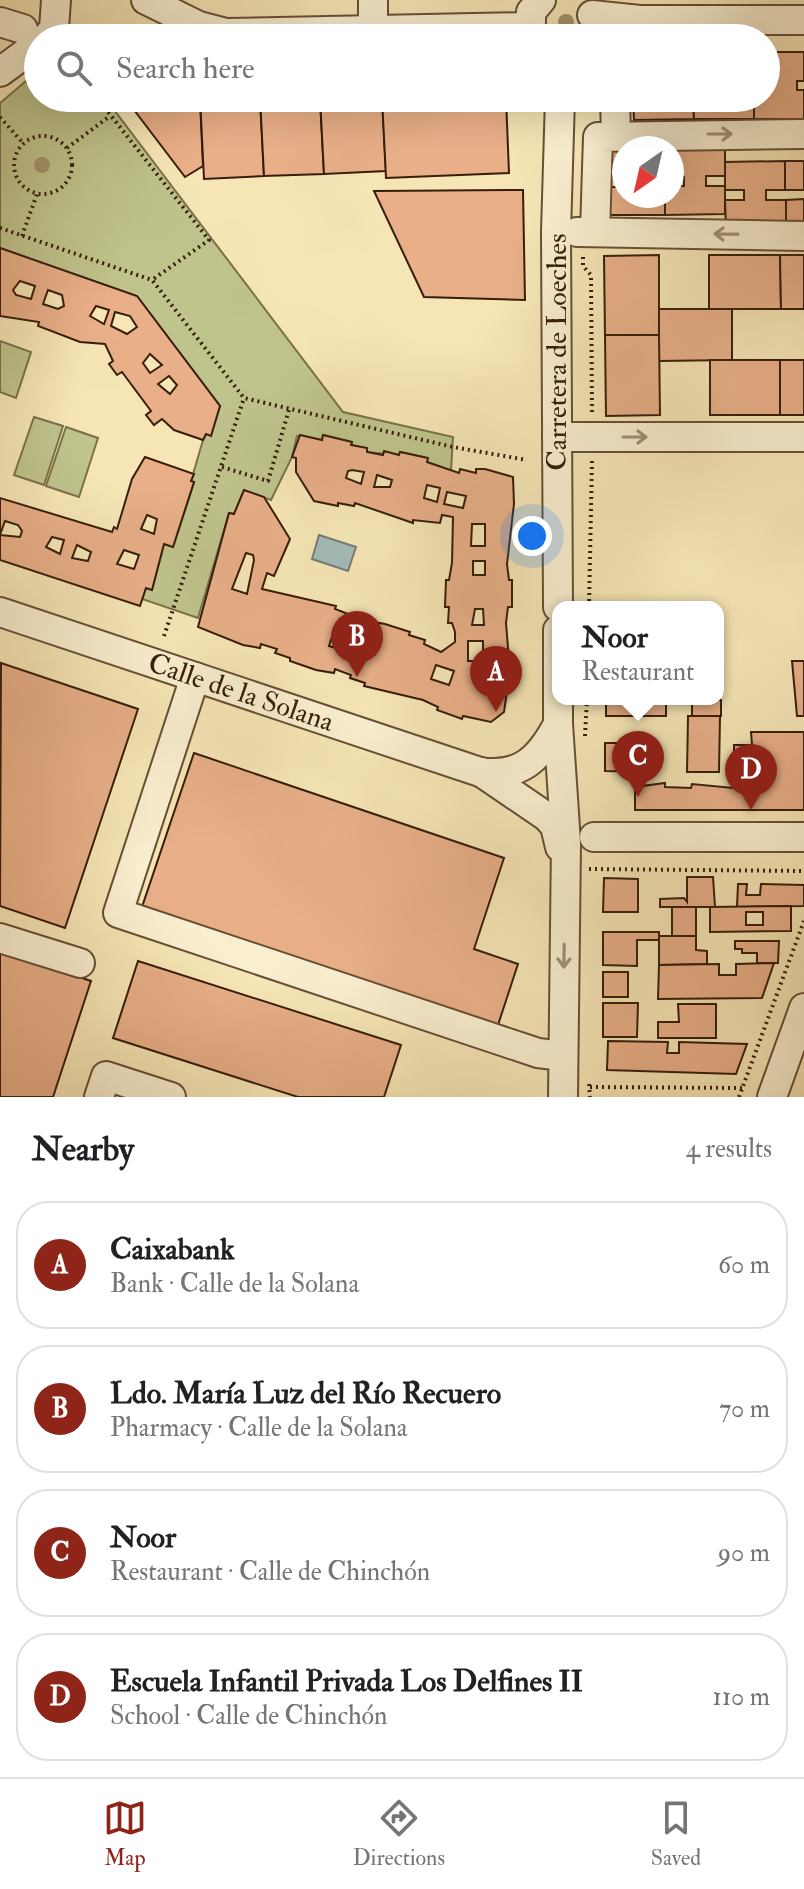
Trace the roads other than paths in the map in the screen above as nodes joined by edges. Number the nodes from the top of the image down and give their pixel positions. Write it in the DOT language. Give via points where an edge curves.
graph roads {
  1 [pos="56,0"];
  2 [pos="146,0"];
  3 [pos="373,0"];
  4 [pos="541,0"];
  5 [pos="800,13"];
  6 [pos="589,18"];
  7 [pos="54,24"];
  8 [pos="195,24"];
  9 [pos="373,24"];
  10 [pos="530,24"];
  11 [pos="613,24"];
  12 [pos="685,24"];
  13 [pos="24,37"];
  14 [pos="0,72"];
  15 [pos="562,112"];
  16 [pos="615,112"];
  17 [pos="804,134"];
  18 [pos="616,135"];
  19 [pos="578,232"];
  20 [pos="804,236"];
  21 [pos="557,437"];
  22 [pos="804,437"];
  23 [pos="558,601"];
  24 [pos="0,612"];
  25 [pos="195,677"];
  26 [pos="558,705"];
  27 [pos="558,724"];
  28 [pos="562,770"];
  29 [pos="480,772"];
  30 [pos="509,790"];
  31 [pos="594,837"];
  32 [pos="804,837"];
  33 [pos="574,873"];
  34 [pos="0,938"];
  35 [pos="80,963"];
  36 [pos="801,1026"];
  37 [pos="563,1056"];
  38 [pos="99,1097"];
  39 [pos="171,1097"];
  40 [pos="563,1097"];
  41 [pos="772,1097"];
  1 -- 7 [label="street"];
  2 -- 8 [label="street"];
  3 -- 9 [label="street"];
  4 -- 10 [label="street" via="531,12"];
  5 -- 12 [label="street"];
  6 -- 11 [label="street"];
  13 -- 14 [label="street"];
  15 -- 19 [label="street, Carretera de Loeches"];
  16 -- 18 [label="street"];
  18 -- 17 [label="street, one-way"];
  18 -- 19 [label="street" via="598,137"];
  20 -- 19 [label="street, one-way"];
  19 -- 21 [label="street, Carretera de Loeches"];
  21 -- 22 [label="street, one-way"];
  21 -- 23 [label="street, Carretera de Loeches"];
  24 -- 25 [label="street, Calle de la Solana"];
  25 -- 29 [label="street, Calle de la Solana"];
  25 -- 37 [label="street" via="118,913 538,1053"];
  26 -- 27 [label="street"];
  27 -- 28 [label="street"];
  27 -- 29 [label="street" via="525,767 499,775"];
  28 -- 30 [label="street" via="535,791"];
  28 -- 33 [label="street"];
  29 -- 30 [label="street"];
  30 -- 33 [label="street" via="555,826"];
  31 -- 32 [label="street"];
  33 -- 37 [label="street, one-way"];
  34 -- 35 [label="street"];
  36 -- 41 [label="street"];
  37 -- 40 [label="street"];
  38 -- 39 [label="street" via="106,1076"];
}
